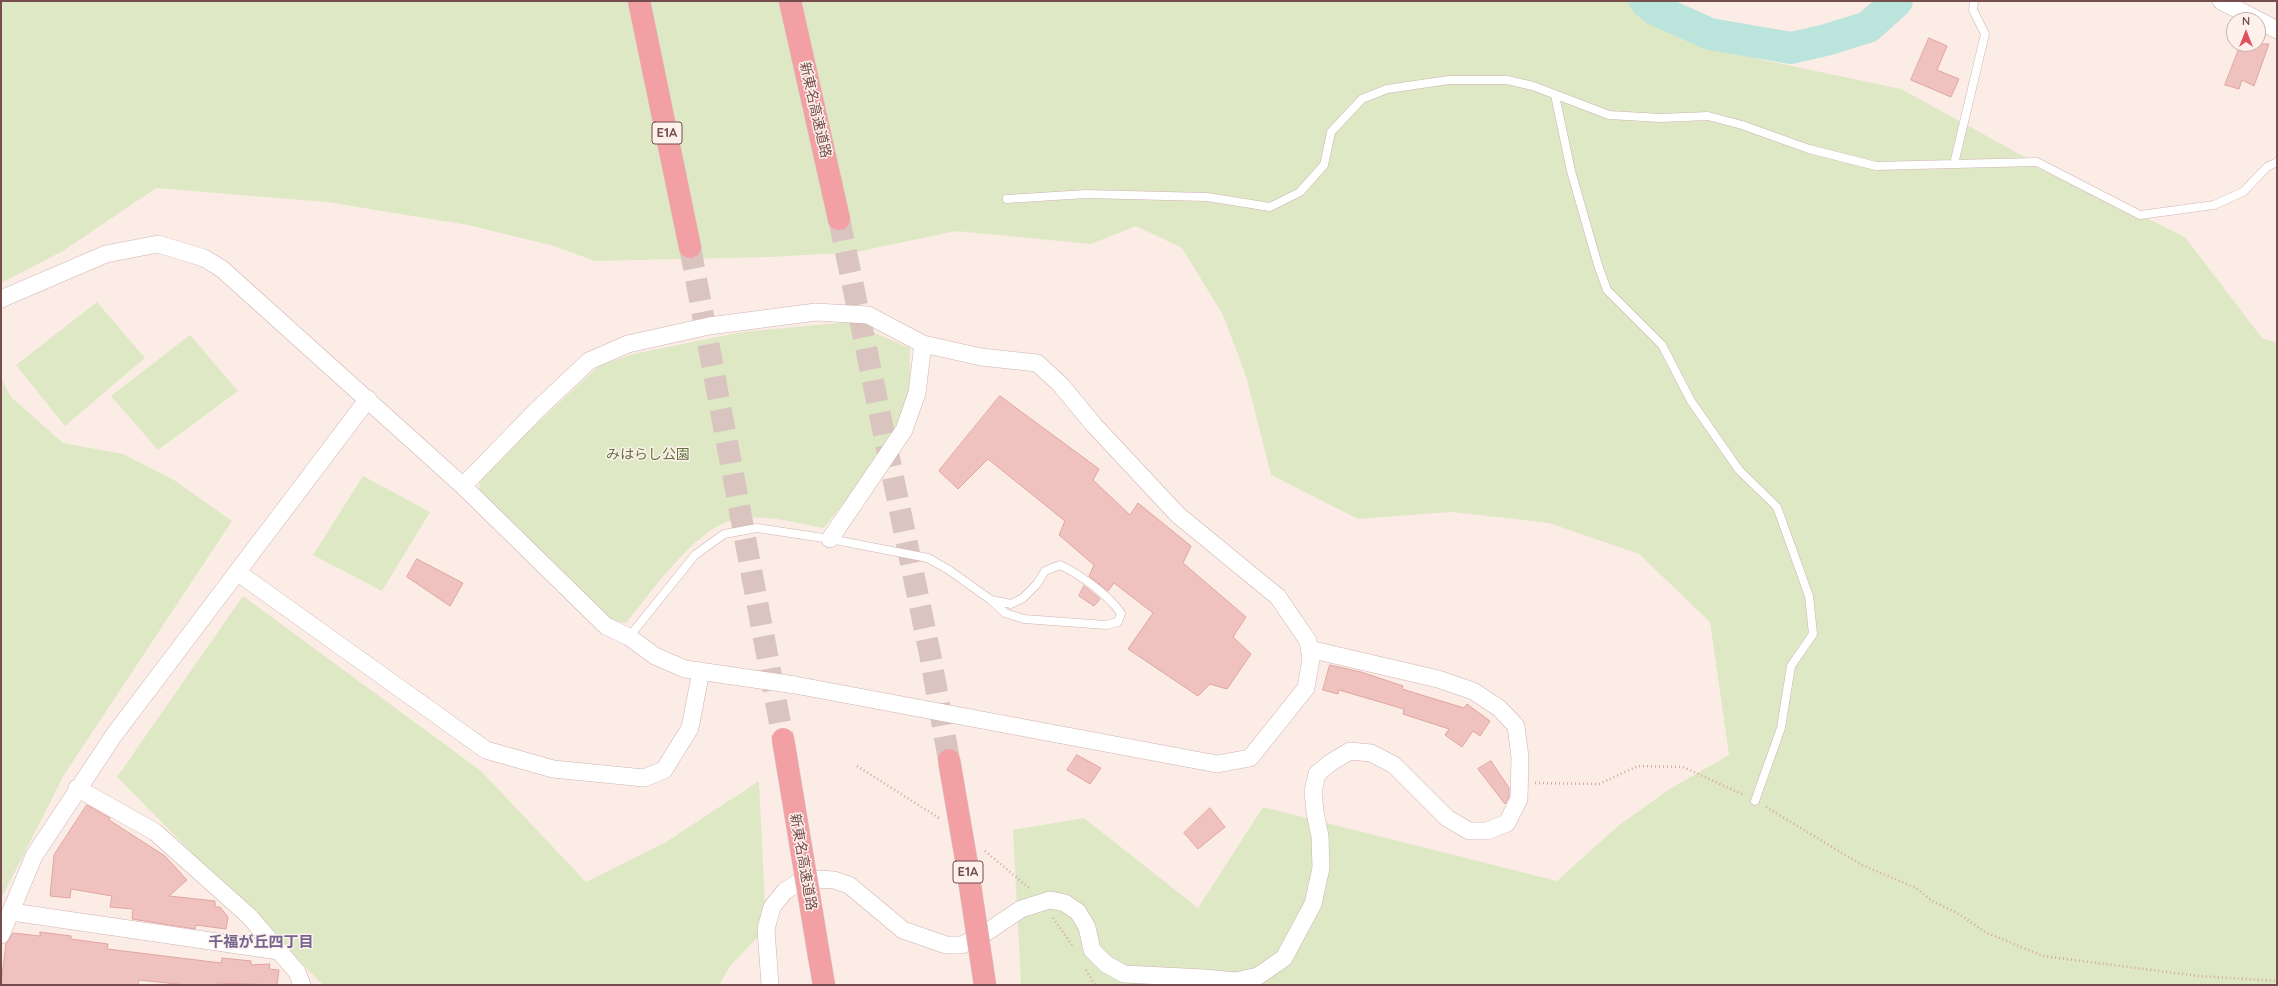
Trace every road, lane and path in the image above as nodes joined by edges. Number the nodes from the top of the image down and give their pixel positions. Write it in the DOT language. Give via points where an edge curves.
graph roads {
  1 [pos="790,1"];
  2 [pos="1974,1"];
  3 [pos="2221,1"];
  4 [pos="641,10"];
  5 [pos="2242,12"];
  6 [pos="2266,24"];
  7 [pos="2277,30"];
  8 [pos="1555,95"];
  9 [pos="2277,162"];
  10 [pos="1954,164"];
  11 [pos="1007,200"];
  12 [pos="839,219"];
  13 [pos="690,247"];
  14 [pos="1,300"];
  15 [pos="923,344"];
  16 [pos="368,399"];
  17 [pos="463,486"];
  18 [pos="830,539"];
  19 [pos="238,572"];
  20 [pos="991,600"];
  21 [pos="629,637"];
  22 [pos="1309,649"];
  23 [pos="701,671"];
  24 [pos="783,739"];
  25 [pos="949,760"];
  26 [pos="1519,783"];
  27 [pos="78,788"];
  28 [pos="1755,801"];
  29 [pos="12,912"];
  30 [pos="1,935"];
  31 [pos="279,951"];
  32 [pos="2277,981"];
  33 [pos="302,985"];
  34 [pos="770,985"];
  35 [pos="824,985"];
  36 [pos="985,985"];
  1 -- 12 [label="highway, 新東名高速道路"];
  2 -- 10 [label="lane" via="1972,10 1985,34"];
  3 -- 5 [label="street"];
  4 -- 13 [label="highway, E1A"];
  6 -- 7 [label="street"];
  8 -- 10 [label="lane" via="1609,115 1661,118 1708,116 1742,125 1809,149 1876,166"];
  8 -- 11 [label="lane" via="1507,80 1422,83 1374,94 1362,99 1331,132 1324,164 1300,192 1270,207 1207,197 1086,194"];
  8 -- 28 [label="lane" via="1571,171 1607,290 1662,345 1691,401 1739,470 1778,507 1809,596 1813,634 1792,666 1781,728"];
  9 -- 10 [label="lane" via="2267,168 2243,192 2214,205 2140,215 2037,162"];
  14 -- 16 [label="street" via="106,254 158,244 204,258 222,269"];
  15 -- 17 [label="street" via="868,316 816,312 709,326 628,344 589,361"];
  15 -- 18 [label="street" via="917,393 904,430"];
  15 -- 22 [label="street" via="981,357 1037,363 1060,384 1093,424 1178,514 1278,597 1308,641"];
  16 -- 17 [label="street"];
  16 -- 19 [label="street"];
  17 -- 21 [label="street" via="606,626"];
  18 -- 20 [label="lane" via="928,558"];
  18 -- 21 [label="lane" via="757,528 724,534 694,556"];
  19 -- 23 [label="street" via="486,750 553,769 644,778 664,770 690,728"];
  19 -- 27 [label="street" via="114,735"];
  20 -- 20 [label="lane" via="1005,613 1024,618 1106,625 1118,622 1121,613 1115,604 1072,571 1060,565 1045,571 1037,584 1023,598 1010,604"];
  21 -- 23 [label="street" via="654,656 685,669"];
  22 -- 23 [label="street" via="1311,660 1306,688 1267,738 1250,758 1217,764 795,685"];
  22 -- 26 [label="street" via="1438,679 1472,691 1499,708 1516,726 1520,757"];
  24 -- 35 [label="highway, 新東名高速道路, bridge"];
  25 -- 36 [label="highway, E1A, bridge"];
  26 -- 28 [label="path" via="1599,784 1638,766 1683,767"];
  26 -- 34 [label="street" via="1519,799 1507,823 1487,831 1469,831 1448,818 1394,765 1371,753 1350,751 1330,763 1317,774 1313,791 1314,812 1320,836 1321,868 1313,904 1284,958 1258,976 1236,981 1124,974 1106,964 1092,950 1087,927 1078,912 1064,903 1050,900 1021,909 984,934 962,945 946,945 903,930 849,885 834,880 814,879 799,882 785,891 772,907 766,929"];
  27 -- 29 [label="street" via="34,856"];
  27 -- 31 [label="street" via="155,832 248,916"];
  28 -- 32 [label="path" via="1862,865 1916,888 1932,901 1959,914 1985,932 2043,956 2198,976"];
  29 -- 30 [label="street"];
  29 -- 31 [label="street"];
  31 -- 33 [label="street" via="297,972"];
}
